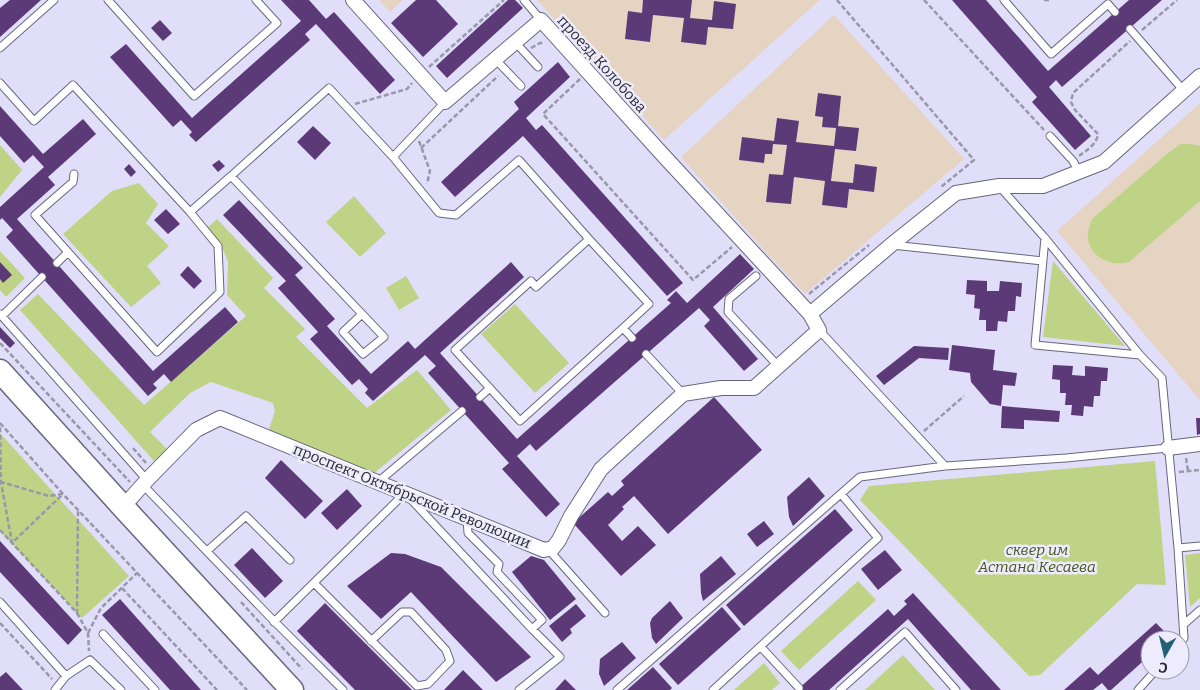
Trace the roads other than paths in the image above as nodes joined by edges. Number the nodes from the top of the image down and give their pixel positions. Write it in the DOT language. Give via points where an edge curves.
graph roads {
  1 [pos="54,0"];
  2 [pos="108,0"];
  3 [pos="256,0"];
  4 [pos="353,0"];
  5 [pos="524,0"];
  6 [pos="1004,0"];
  7 [pos="1111,2"];
  8 [pos="1115,12"];
  9 [pos="540,20"];
  10 [pos="1130,29"];
  11 [pos="515,42"];
  12 [pos="0,48"];
  13 [pos="495,59"];
  14 [pos="538,67"];
  15 [pos="1200,76"];
  16 [pos="0,83"];
  17 [pos="521,86"];
  18 [pos="1184,91"];
  19 [pos="445,102"];
  20 [pos="1050,136"];
  21 [pos="393,157"];
  22 [pos="1076,166"];
  23 [pos="74,174"];
  24 [pos="231,176"];
  25 [pos="999,186"];
  26 [pos="190,212"];
  27 [pos="1045,238"];
  28 [pos="589,239"];
  29 [pos="891,245"];
  30 [pos="68,252"];
  31 [pos="1043,261"];
  32 [pos="57,263"];
  33 [pos="756,276"];
  34 [pos="42,277"];
  35 [pos="362,314"];
  36 [pos="810,314"];
  37 [pos="1,315"];
  38 [pos="623,328"];
  39 [pos="819,330"];
  40 [pos="632,338"];
  41 [pos="646,354"];
  42 [pos="1140,355"];
  43 [pos="779,366"];
  44 [pos="0,371"];
  45 [pos="490,388"];
  46 [pos="683,394"];
  47 [pos="480,397"];
  48 [pos="462,411"];
  49 [pos="1200,444"];
  50 [pos="1168,448"];
  51 [pos="945,466"];
  52 [pos="378,482"];
  53 [pos="138,491"];
  54 [pos="405,493"];
  55 [pos="841,494"];
  56 [pos="466,518"];
  57 [pos="1200,546"];
  58 [pos="1178,548"];
  59 [pos="548,549"];
  60 [pos="207,551"];
  61 [pos="290,560"];
  62 [pos="314,583"];
  63 [pos="0,602"];
  64 [pos="1200,610"];
  65 [pos="605,612"];
  66 [pos="274,622"];
  67 [pos="1183,625"];
  68 [pos="532,629"];
  69 [pos="1183,630"];
  70 [pos="103,634"];
  71 [pos="371,641"];
  72 [pos="760,647"];
  73 [pos="66,676"];
  74 [pos="1147,680"];
  75 [pos="57,688"];
  76 [pos="799,688"];
  77 [pos="121,690"];
  78 [pos="156,690"];
  79 [pos="292,690"];
  80 [pos="343,690"];
  81 [pos="519,690"];
  82 [pos="617,690"];
  83 [pos="713,690"];
  84 [pos="840,690"];
  85 [pos="956,690"];
  86 [pos="1138,690"];
  1 -- 12 [label="lane"];
  2 -- 3 [label="lane" via="194,96 277,23"];
  4 -- 19 [label="street"];
  5 -- 9 [label="lane"];
  6 -- 7 [label="lane" via="1051,54"];
  7 -- 8 [label="lane"];
  9 -- 11 [label="street, проезд Колобова"];
  9 -- 36 [label="street, проезд Колобова"];
  10 -- 18 [label="lane"];
  11 -- 13 [label="street, проезд Колобова"];
  11 -- 14 [label="lane"];
  13 -- 17 [label="lane"];
  13 -- 19 [label="street, проезд Колобова"];
  15 -- 18 [label="street"];
  16 -- 26 [label="lane" via="34,121 74,85"];
  18 -- 22 [label="street" via="1104,162"];
  19 -- 21 [label="lane"];
  20 -- 22 [label="lane"];
  21 -- 24 [label="lane" via="329,88"];
  21 -- 28 [label="lane" via="439,213 456,215 519,160"];
  22 -- 25 [label="street" via="1043,186"];
  23 -- 30 [label="lane" via="73,182 35,215"];
  24 -- 26 [label="lane"];
  24 -- 35 [label="lane"];
  25 -- 27 [label="lane"];
  25 -- 29 [label="street" via="956,193"];
  26 -- 30 [label="lane" via="218,246 220,292 157,352"];
  27 -- 31 [label="lane"];
  27 -- 42 [label="lane"];
  28 -- 38 [label="lane" via="649,304"];
  28 -- 45 [label="lane" via="536,287 531,281 455,350"];
  29 -- 31 [label="lane"];
  29 -- 36 [label="street"];
  30 -- 32 [label="lane"];
  31 -- 42 [label="lane" via="1035,344"];
  33 -- 43 [label="lane" via="729,299 728,312"];
  34 -- 37 [label="lane"];
  35 -- 35 [label="lane" via="384,337 363,354 343,332"];
  36 -- 39 [label="street, проезд Колобова"];
  37 -- 53 [label="lane"];
  38 -- 40 [label="lane"];
  38 -- 45 [label="lane" via="520,421"];
  39 -- 43 [label="street"];
  39 -- 51 [label="lane"];
  41 -- 46 [label="lane"];
  42 -- 50 [label="lane" via="1162,378"];
  43 -- 46 [label="street" via="754,388 722,388"];
  44 -- 53 [label="main road"];
  45 -- 47 [label="lane"];
  46 -- 59 [label="street, проспект Октябрьской Революции" via="601,469 559,540"];
  48 -- 52 [label="lane"];
  49 -- 50 [label="street"];
  50 -- 51 [label="lane"];
  50 -- 58 [label="lane"];
  51 -- 55 [label="lane" via="860,477"];
  52 -- 53 [label="street, проспект Октябрьской Революции" via="220,418 196,430"];
  52 -- 54 [label="street, проспект Октябрьской Революции"];
  53 -- 60 [label="lane"];
  53 -- 79 [label="main road"];
  54 -- 56 [label="street, проспект Октябрьской Революции"];
  54 -- 62 [label="lane"];
  54 -- 68 [label="lane"];
  55 -- 72 [label="lane" via="878,538"];
  55 -- 82 [label="lane"];
  56 -- 59 [label="street, проспект Октябрьской Революции"];
  56 -- 68 [label="lane" via="468,533 499,564 497,572 542,620"];
  57 -- 58 [label="lane"];
  58 -- 67 [label="lane"];
  59 -- 65 [label="lane"];
  60 -- 61 [label="lane" via="246,516"];
  60 -- 66 [label="lane"];
  62 -- 66 [label="lane"];
  62 -- 71 [label="lane"];
  63 -- 73 [label="lane"];
  64 -- 67 [label="lane"];
  66 -- 80 [label="lane"];
  67 -- 69 [label="lane"];
  68 -- 81 [label="lane" via="560,657"];
  70 -- 78 [label="lane"];
  71 -- 71 [label="lane" via="417,686 428,684 450,661 446,650 411,612 402,612"];
  72 -- 76 [label="lane"];
  72 -- 83 [label="lane"];
  73 -- 75 [label="lane"];
  73 -- 77 [label="lane" via="90,660"];
  74 -- 86 [label="lane"];
  84 -- 85 [label="lane" via="905,632"];
}
